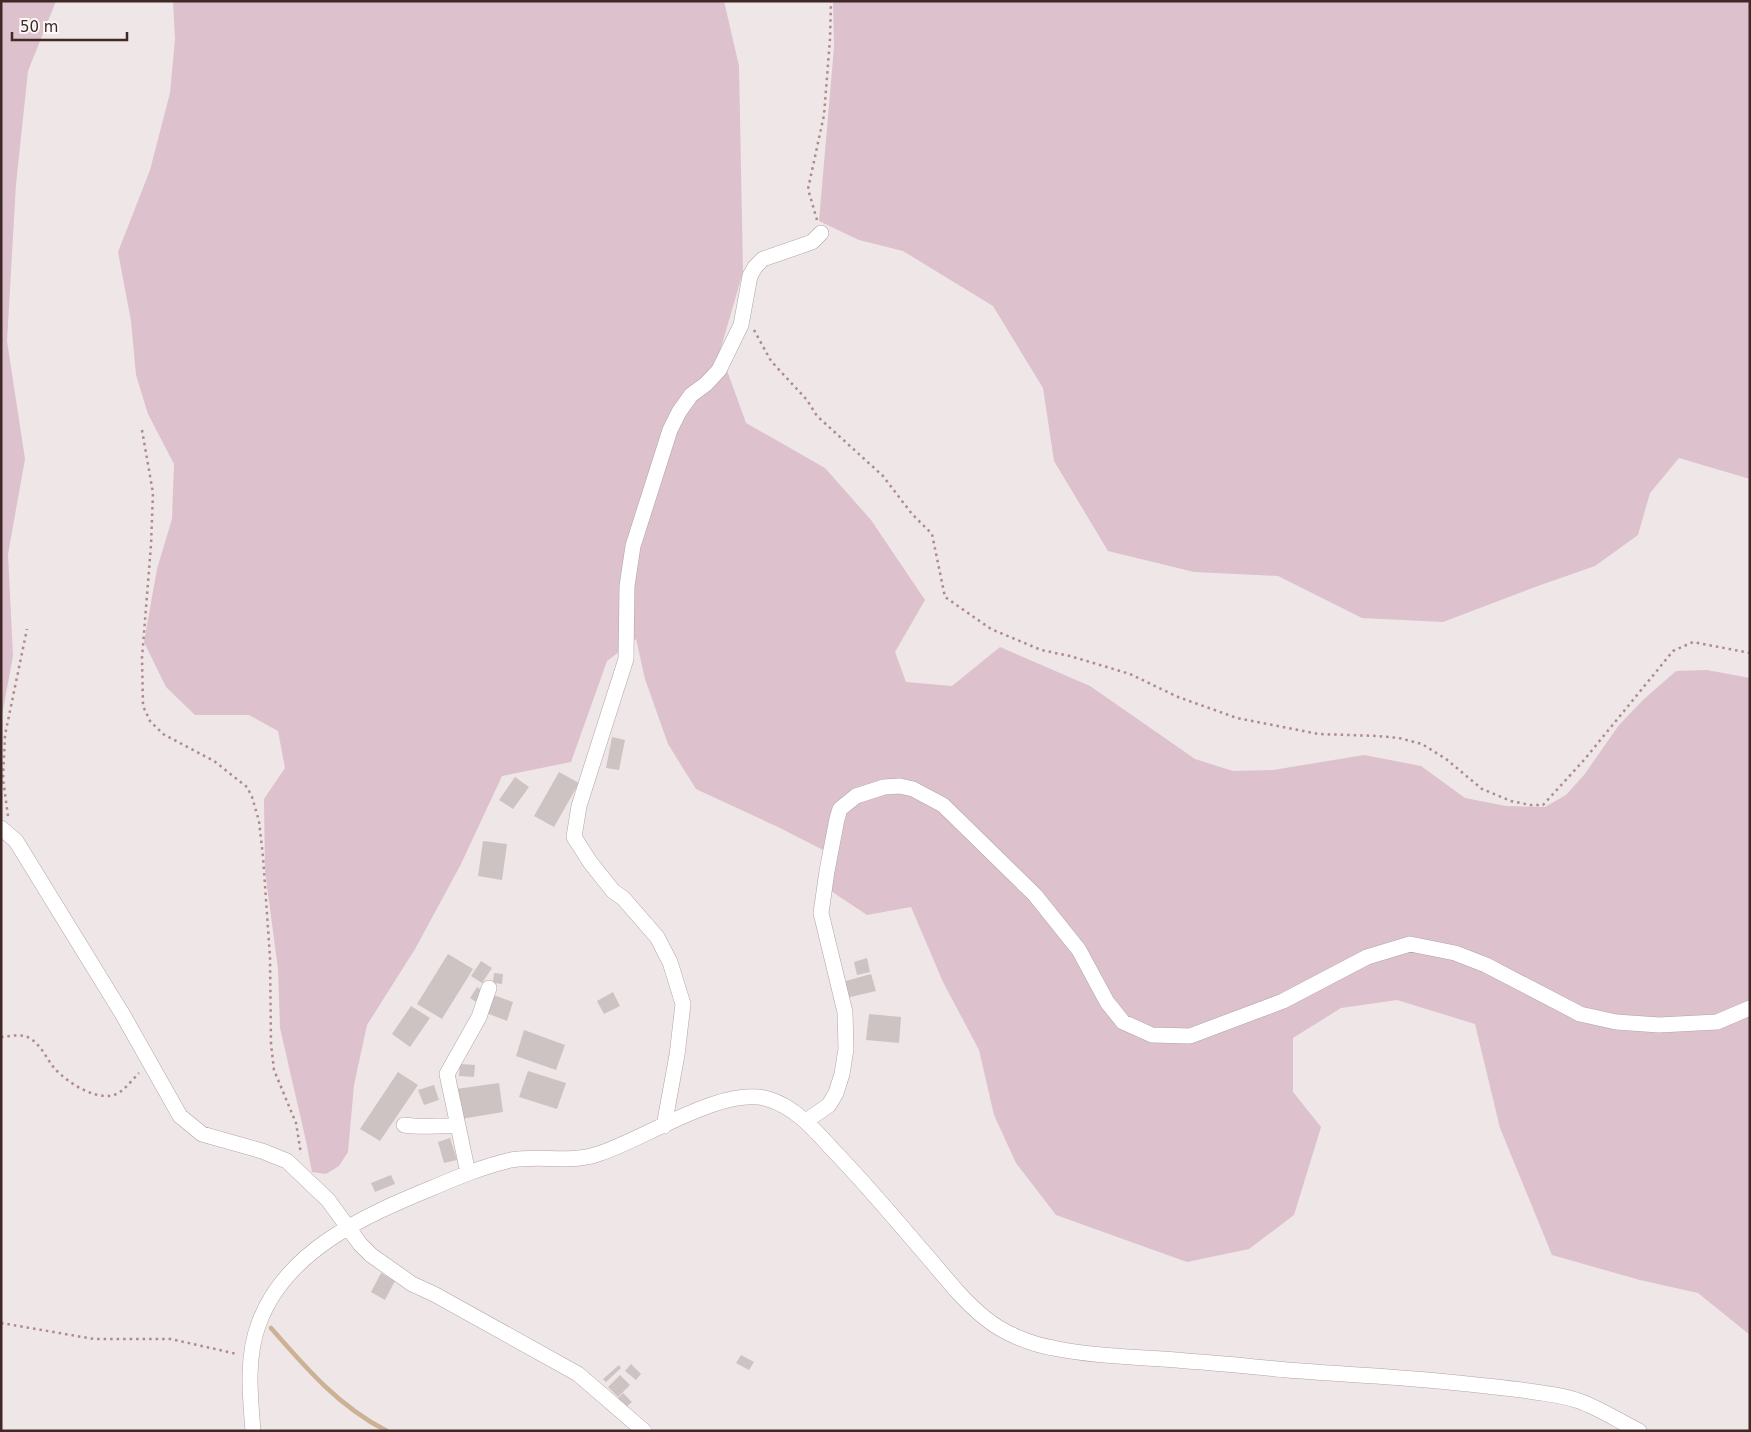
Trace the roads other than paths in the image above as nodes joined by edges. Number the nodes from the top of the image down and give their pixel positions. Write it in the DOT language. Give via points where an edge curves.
graph roads {
  1 [pos="821,233"];
  2 [pos="6,833"];
  3 [pos="489,988"];
  4 [pos="1750,1008"];
  5 [pos="806,1122"];
  6 [pos="404,1125"];
  7 [pos="458,1126"];
  8 [pos="664,1126"];
  9 [pos="468,1173"];
  10 [pos="348,1228"];
  11 [pos="253,1431"];
  12 [pos="644,1431"];
  13 [pos="1639,1431"];
  1 -- 8 [label="street" via="812,242 763,259 755,267 736,337 719,370 691,396 678,412 670,430 633,546 627,586 626,658 579,806 574,837 613,891 657,937 670,962 683,1004"];
  2 -- 10 [label="street" via="16,841 180,1116 202,1134 287,1161 328,1200"];
  3 -- 7 [label="street" via="479,1017 447,1074"];
  4 -- 5 [label="street" via="1717,1022 1659,1025 1616,1022 1580,1014 1486,965 1455,953 1410,944 1367,958 1283,1001 1190,1036 1152,1035 1123,1022 1107,1002 1078,950 1035,896 943,804 913,789 884,787 856,796 840,809 837,819 822,913 845,1012 846,1050 836,1093 829,1104"];
  5 -- 8 [label="street" via="785,1106 765,1098 741,1097 718,1102"];
  5 -- 13 [label="street" via="860,1178 964,1298 986,1319 1009,1333 1050,1348 1094,1354 1414,1378 1563,1396 1583,1402"];
  6 -- 7 [label="street"];
  7 -- 9 [label="street"];
  8 -- 9 [label="street" via="590,1156 518,1159"];
  9 -- 10 [label="street" via="391,1205"];
  10 -- 11 [label="street" via="294,1268 276,1288 259,1321 250,1375"];
  10 -- 12 [label="street" via="360,1244 398,1275 578,1374"];
}
